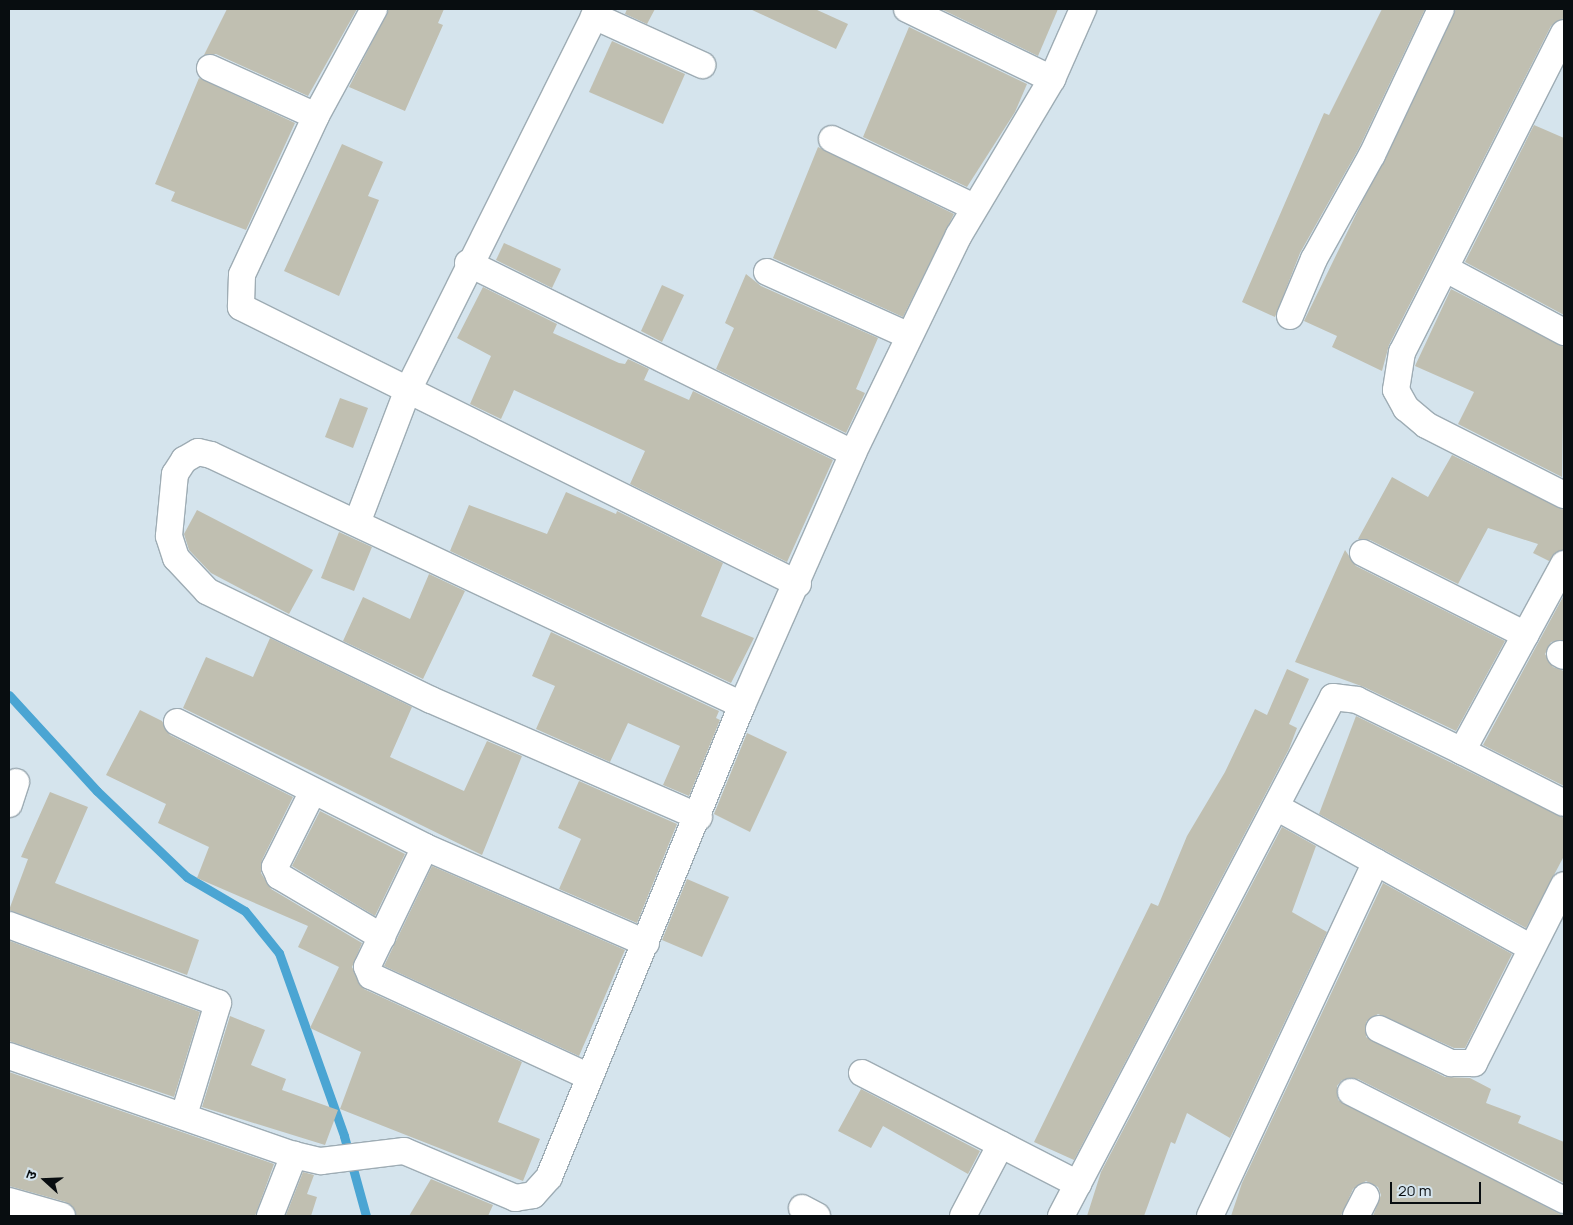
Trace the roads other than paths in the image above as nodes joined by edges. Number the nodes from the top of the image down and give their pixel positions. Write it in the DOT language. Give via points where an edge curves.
graph roads {
  1 [pos="374,9"];
  2 [pos="907,9"];
  3 [pos="1083,9"];
  4 [pos="1441,9"];
  5 [pos="596,12"];
  6 [pos="1564,33"];
  7 [pos="702,65"];
  8 [pos="210,68"];
  9 [pos="1052,79"];
  10 [pos="316,116"];
  11 [pos="832,139"];
  12 [pos="974,207"];
  13 [pos="468,263"];
  14 [pos="1446,269"];
  15 [pos="767,272"];
  16 [pos="1290,316"];
  17 [pos="1563,328"];
  18 [pos="908,335"];
  19 [pos="407,392"];
  20 [pos="853,453"];
  21 [pos="1564,495"];
  22 [pos="357,523"];
  23 [pos="1363,553"];
  24 [pos="1564,564"];
  25 [pos="798,584"];
  26 [pos="1526,635"];
  27 [pos="742,705"];
  28 [pos="177,722"];
  29 [pos="1462,751"];
  30 [pos="313,791"];
  31 [pos="1564,803"];
  32 [pos="1276,807"];
  33 [pos="699,817"];
  34 [pos="425,847"];
  35 [pos="1376,862"];
  36 [pos="1564,885"];
  37 [pos="9,926"];
  38 [pos="382,937"];
  39 [pos="646,943"];
  40 [pos="1530,947"];
  41 [pos="1379,1029"];
  42 [pos="9,1056"];
  43 [pos="862,1073"];
  44 [pos="590,1077"];
  45 [pos="1351,1092"];
  46 [pos="184,1115"];
  47 [pos="1001,1144"];
  48 [pos="294,1155"];
  49 [pos="1078,1184"];
  50 [pos="9,1200"];
  51 [pos="1564,1200"];
  52 [pos="62,1216"];
  53 [pos="270,1216"];
  54 [pos="963,1216"];
  55 [pos="1061,1216"];
  56 [pos="1210,1216"];
  1 -- 10 [label="street"];
  2 -- 9 [label="street"];
  3 -- 9 [label="street"];
  4 -- 16 [label="street" via="1372,154 1314,259"];
  5 -- 7 [label="street"];
  5 -- 13 [label="street"];
  6 -- 14 [label="street"];
  8 -- 10 [label="street"];
  9 -- 12 [label="street"];
  10 -- 19 [label="street" via="242,275 241,307"];
  11 -- 12 [label="street"];
  12 -- 18 [label="street"];
  13 -- 19 [label="street"];
  13 -- 20 [label="street"];
  14 -- 17 [label="street"];
  14 -- 21 [label="street" via="1402,352 1396,390 1406,408 1426,426"];
  15 -- 18 [label="street"];
  18 -- 20 [label="street"];
  19 -- 22 [label="street"];
  19 -- 25 [label="street"];
  20 -- 25 [label="street"];
  22 -- 27 [label="street"];
  22 -- 33 [label="street" via="211,455 198,452 184,460 175,474 169,536 176,558 207,592 431,700"];
  23 -- 26 [label="street"];
  24 -- 26 [label="street"];
  25 -- 27 [label="street"];
  26 -- 29 [label="street"];
  27 -- 33 [label="street"];
  28 -- 30 [label="street"];
  29 -- 31 [label="street"];
  29 -- 32 [label="street" via="1357,700 1333,697"];
  30 -- 34 [label="street"];
  30 -- 38 [label="street" via="275,867 279,876"];
  32 -- 35 [label="street"];
  32 -- 49 [label="street"];
  33 -- 39 [label="street"];
  34 -- 38 [label="street"];
  34 -- 39 [label="street"];
  35 -- 40 [label="street"];
  35 -- 56 [label="street"];
  36 -- 40 [label="street"];
  37 -- 46 [label="street" via="218,1003"];
  38 -- 44 [label="street" via="367,967 378,983"];
  39 -- 44 [label="street"];
  40 -- 41 [label="street" via="1482,1056 1474,1063 1452,1063"];
  42 -- 46 [label="street"];
  43 -- 47 [label="street"];
  44 -- 48 [label="street" via="549,1177 533,1195 516,1198 421,1156 388,1151 321,1160"];
  45 -- 51 [label="street"];
  46 -- 48 [label="street"];
  47 -- 49 [label="street"];
  47 -- 54 [label="street"];
  48 -- 53 [label="street"];
  49 -- 55 [label="street"];
  50 -- 52 [label="street"];
}
